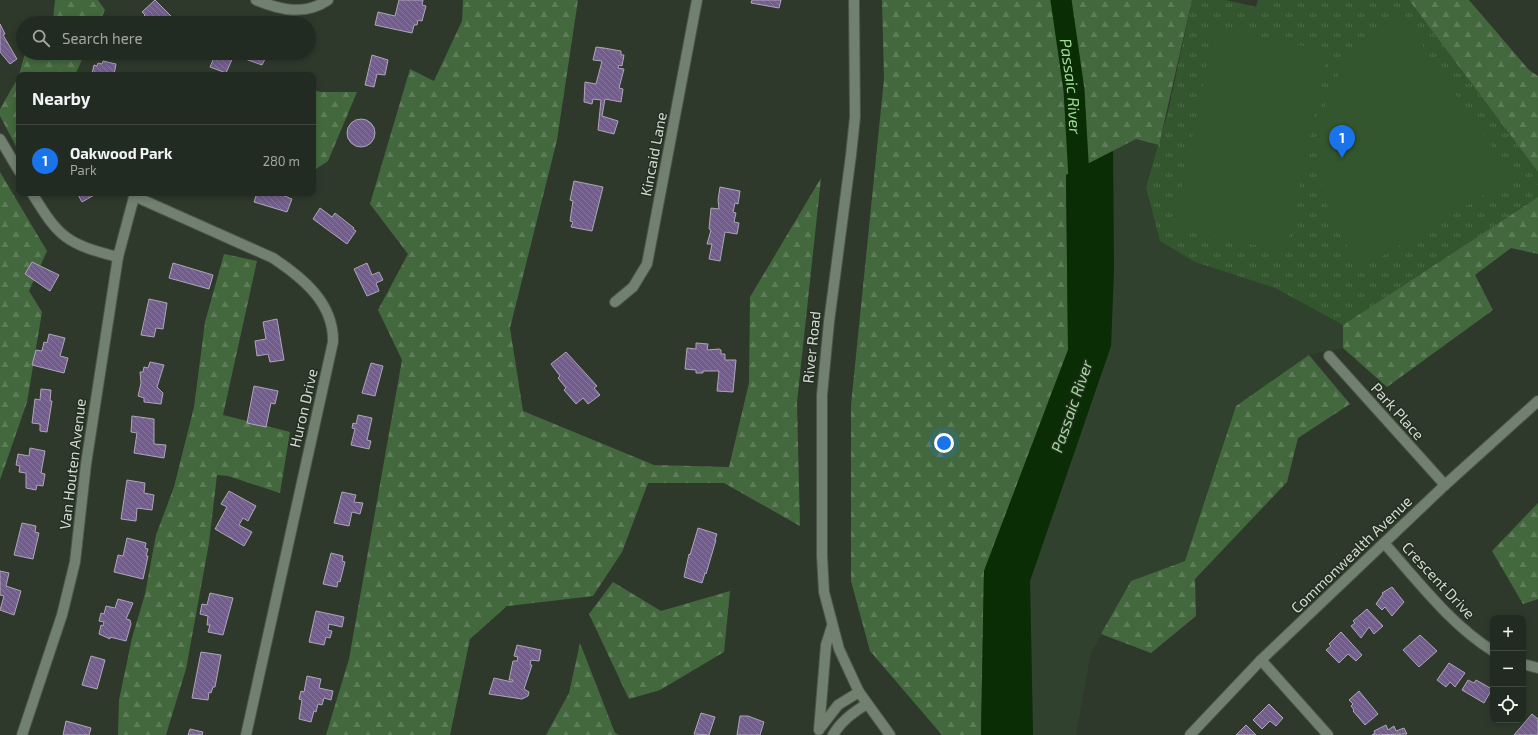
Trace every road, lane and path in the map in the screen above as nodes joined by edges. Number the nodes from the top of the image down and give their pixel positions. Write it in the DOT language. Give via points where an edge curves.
graph roads {
  1 [pos="256,0"];
  2 [pos="328,0"];
  3 [pos="697,0"];
  4 [pos="854,0"];
  5 [pos="0,139"];
  6 [pos="16,166"];
  7 [pos="34,196"];
  8 [pos="134,196"];
  9 [pos="136,196"];
  10 [pos="118,257"];
  11 [pos="615,302"];
  12 [pos="1329,356"];
  13 [pos="1538,401"];
  14 [pos="1446,485"];
  15 [pos="1384,543"];
  16 [pos="832,626"];
  17 [pos="1490,649"];
  18 [pos="1261,660"];
  19 [pos="1526,665"];
  20 [pos="1538,668"];
  21 [pos="859,692"];
  22 [pos="867,704"];
  23 [pos="818,732"];
  24 [pos="22,735"];
  25 [pos="246,735"];
  26 [pos="833,735"];
  27 [pos="890,735"];
  28 [pos="1190,735"];
  29 [pos="1328,735"];
  1 -- 2 [label="street" via="282,9 295,10 312,9"];
  3 -- 11 [label="street, Kincaid Lane" via="647,264 633,287"];
  4 -- 16 [label="street, River Road" via="855,117 852,155 829,322 822,395 822,563 824,592"];
  5 -- 6 [label="street"];
  7 -- 10 [label="street" via="56,230 69,240 87,249"];
  8 -- 10 [label="street, Van Houten Avenue"];
  9 -- 25 [label="street, Huron Drive" via="273,258 289,268 324,303 333,330 333,342"];
  10 -- 24 [label="street, Van Houten Avenue" via="86,464 75,562 62,615"];
  12 -- 14 [label="street, Park Place"];
  13 -- 14 [label="street, Commonwealth Avenue"];
  14 -- 15 [label="street, Commonwealth Avenue"];
  15 -- 17 [label="street, Crescent Drive" via="1452,618"];
  15 -- 18 [label="street, Commonwealth Avenue"];
  16 -- 21 [label="street, River Road" via="839,649"];
  16 -- 23 [label="street" via="826,645"];
  18 -- 28 [label="street, Commonwealth Avenue"];
  18 -- 29 [label="street"];
  19 -- 20 [label="street"];
  21 -- 22 [label="street, River Road"];
  21 -- 23 [label="street" via="838,705"];
  22 -- 26 [label="street" via="848,717"];
  22 -- 27 [label="street, River Road"];
}
